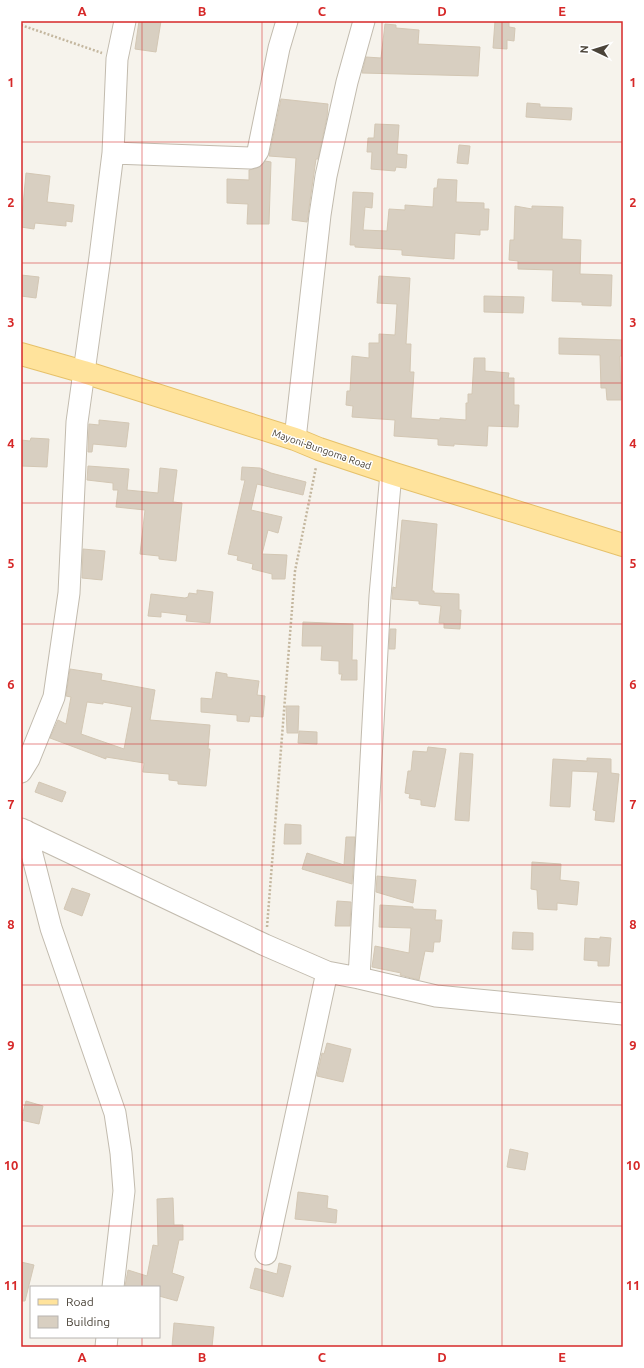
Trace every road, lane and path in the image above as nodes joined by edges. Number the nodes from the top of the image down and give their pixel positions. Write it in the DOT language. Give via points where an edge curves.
graph roads {
  1 [pos="126,21"];
  2 [pos="287,21"];
  3 [pos="364,21"];
  4 [pos="21,25"];
  5 [pos="117,59"];
  6 [pos="113,153"];
  7 [pos="21,354"];
  8 [pos="84,372"];
  9 [pos="295,439"];
  10 [pos="319,449"];
  11 [pos="391,473"];
  12 [pos="623,545"];
  13 [pos="21,772"];
  14 [pos="24,830"];
  15 [pos="265,945"];
  16 [pos="327,972"];
  17 [pos="359,978"];
  18 [pos="623,1014"];
  19 [pos="266,1254"];
  20 [pos="114,1286"];
  1 -- 5 [label="street"];
  2 -- 6 [label="street" via="258,150 254,157"];
  3 -- 9 [label="street" via="326,176"];
  4 -- 5 [label="path"];
  5 -- 6 [label="street"];
  6 -- 8 [label="street"];
  7 -- 8 [label="main road, Mayoni-Bungoma Road"];
  8 -- 9 [label="main road, Mayoni-Bungoma Road"];
  8 -- 13 [label="street" via="77,422 69,593 54,697 29,759"];
  9 -- 10 [label="main road, Mayoni-Bungoma Road"];
  10 -- 11 [label="main road, Mayoni-Bungoma Road"];
  10 -- 15 [label="path" via="295,571"];
  11 -- 12 [label="main road, Mayoni-Bungoma Road"];
  11 -- 17 [label="street" via="380,596"];
  14 -- 15 [label="street"];
  14 -- 20 [label="street" via="51,928 115,1113 124,1191"];
  15 -- 16 [label="street"];
  16 -- 17 [label="street"];
  16 -- 19 [label="street"];
  17 -- 18 [label="street" via="436,996"];
}
